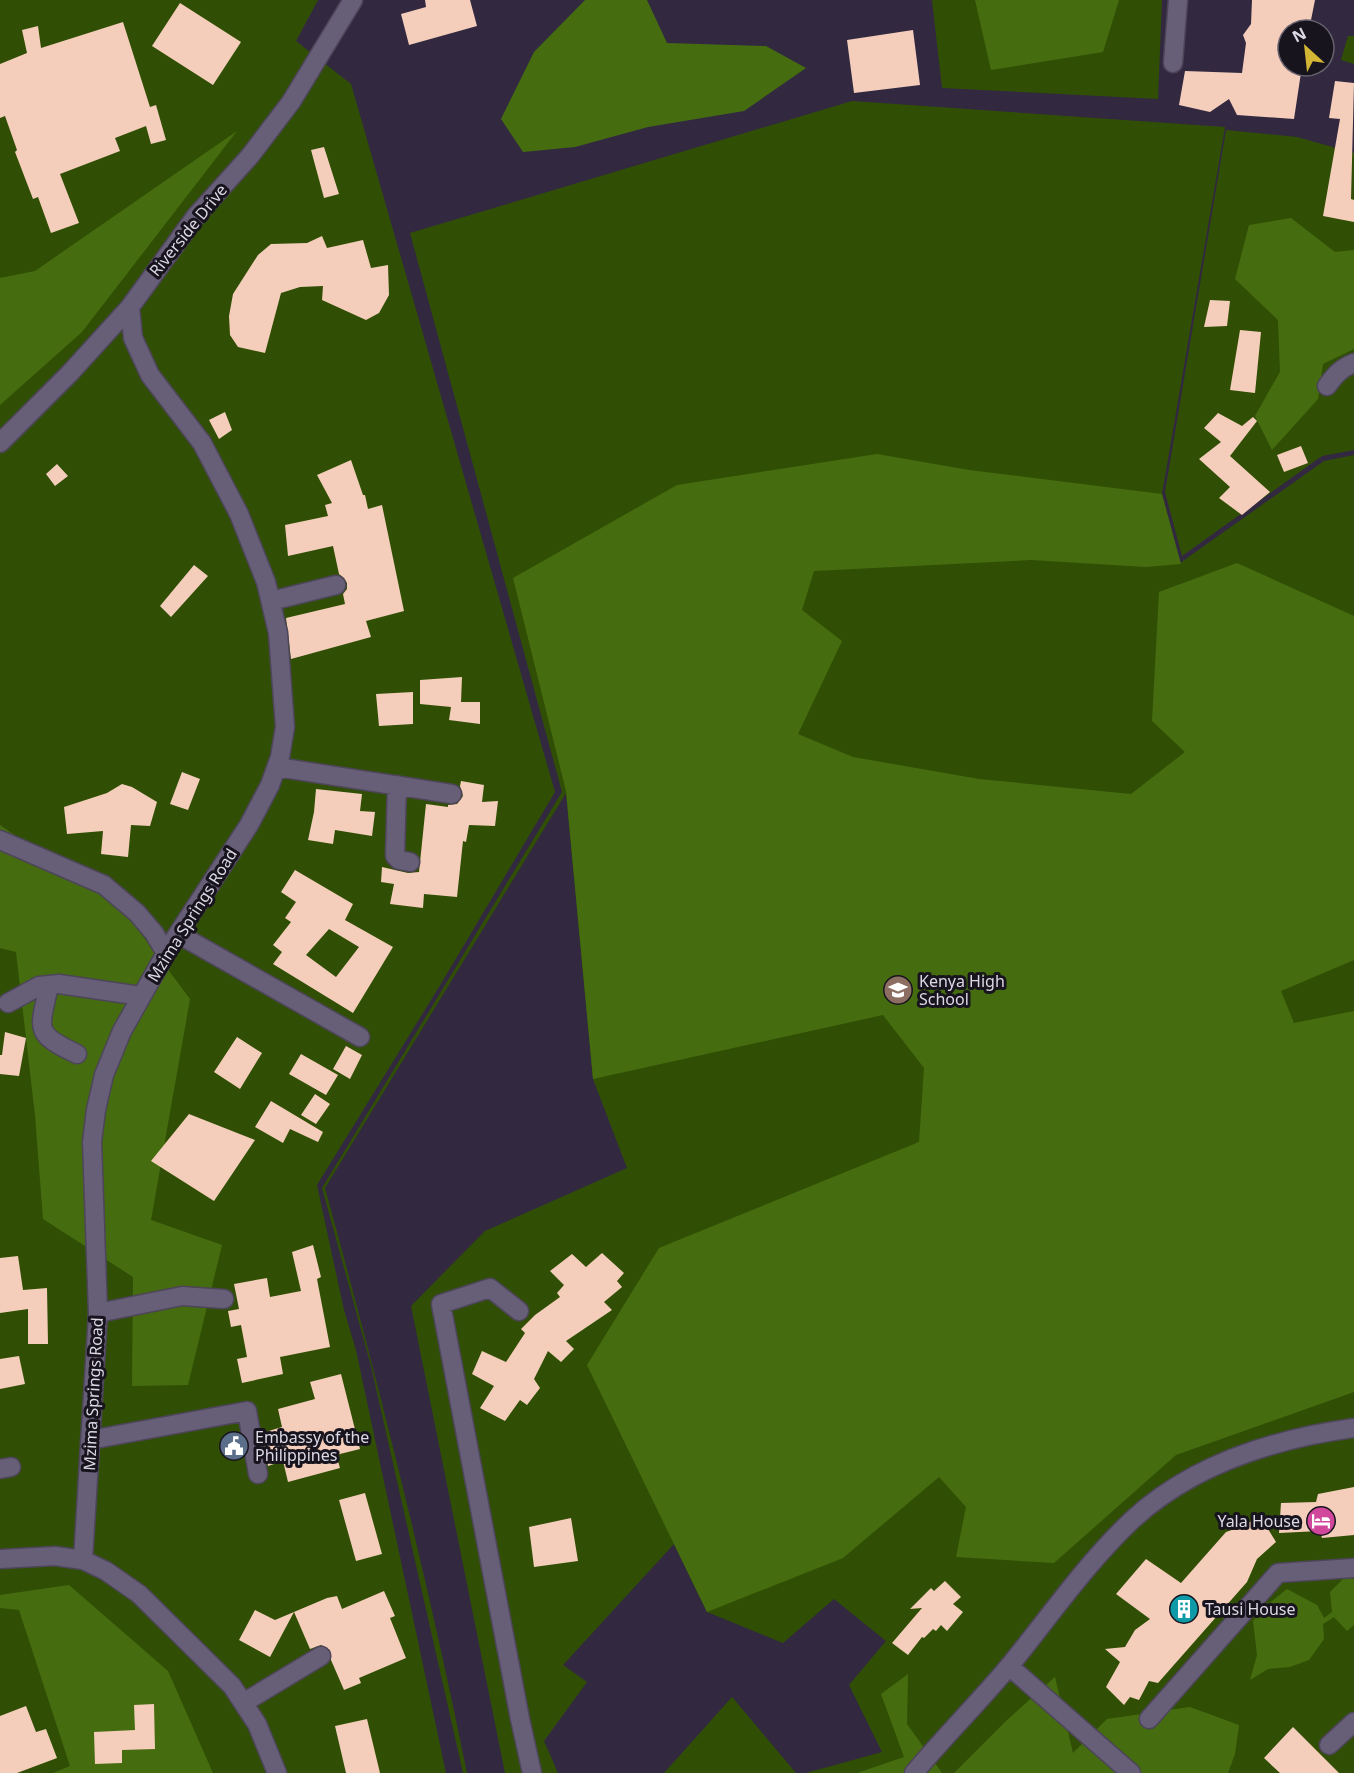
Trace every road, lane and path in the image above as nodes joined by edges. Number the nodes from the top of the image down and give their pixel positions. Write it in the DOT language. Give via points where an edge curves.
graph roads {
  1 [pos="353,0"];
  2 [pos="1178,0"];
  3 [pos="1173,63"];
  4 [pos="130,307"];
  5 [pos="1354,363"];
  6 [pos="1327,386"];
  7 [pos="0,443"];
  8 [pos="336,585"];
  9 [pos="271,601"];
  10 [pos="277,767"];
  11 [pos="397,785"];
  12 [pos="452,794"];
  13 [pos="0,840"];
  14 [pos="410,862"];
  15 [pos="177,934"];
  16 [pos="166,953"];
  17 [pos="49,985"];
  18 [pos="141,996"];
  19 [pos="8,1003"];
  20 [pos="360,1037"];
  21 [pos="77,1054"];
  22 [pos="224,1299"];
  23 [pos="519,1311"];
  24 [pos="98,1313"];
  25 [pos="1354,1428"];
  26 [pos="90,1440"];
  27 [pos="258,1473"];
  28 [pos="0,1559"];
  29 [pos="83,1560"];
  30 [pos="1354,1568"];
  31 [pos="321,1656"];
  32 [pos="1009,1666"];
  33 [pos="243,1703"];
  34 [pos="1149,1719"];
  35 [pos="1354,1722"];
  36 [pos="1329,1745"];
  37 [pos="277,1773"];
  38 [pos="532,1773"];
  39 [pos="914,1773"];
  40 [pos="1131,1773"];
  1 -- 4 [label="street, Riverside Drive" via="291,102 250,156 196,216"];
  2 -- 3 [label="street"];
  4 -- 7 [label="street, Riverside Drive"];
  4 -- 9 [label="street, Mzima Springs Road" via="133,338 150,375 202,443 239,514"];
  5 -- 6 [label="street" via="1336,373"];
  8 -- 9 [label="street"];
  9 -- 10 [label="street, Mzima Springs Road" via="278,633 285,727"];
  10 -- 11 [label="street"];
  10 -- 15 [label="street, Mzima Springs Road" via="249,825"];
  11 -- 12 [label="street"];
  11 -- 14 [label="street" via="395,856"];
  13 -- 16 [label="street" via="104,885 137,913"];
  15 -- 16 [label="street, Mzima Springs Road"];
  15 -- 20 [label="street"];
  16 -- 18 [label="street, Mzima Springs Road"];
  17 -- 18 [label="street"];
  17 -- 19 [label="street" via="39,986"];
  17 -- 21 [label="street" via="41,1027 44,1035"];
  18 -- 24 [label="street, Mzima Springs Road" via="104,1075 96,1110 92,1142"];
  22 -- 24 [label="street" via="182,1296"];
  23 -- 38 [label="street" via="490,1288 441,1304"];
  24 -- 26 [label="street, Mzima Springs Road"];
  25 -- 32 [label="street" via="1260,1447 1213,1466 1171,1490 1133,1520 1101,1553"];
  26 -- 27 [label="street" via="247,1411"];
  26 -- 29 [label="street, Mzima Springs Road"];
  28 -- 29 [label="street" via="55,1556"];
  29 -- 33 [label="street" via="106,1571 149,1603 232,1686"];
  30 -- 34 [label="street" via="1278,1573"];
  31 -- 33 [label="street"];
  32 -- 39 [label="street"];
  32 -- 40 [label="street"];
  33 -- 37 [label="street" via="257,1724"];
  35 -- 36 [label="street"];
}
